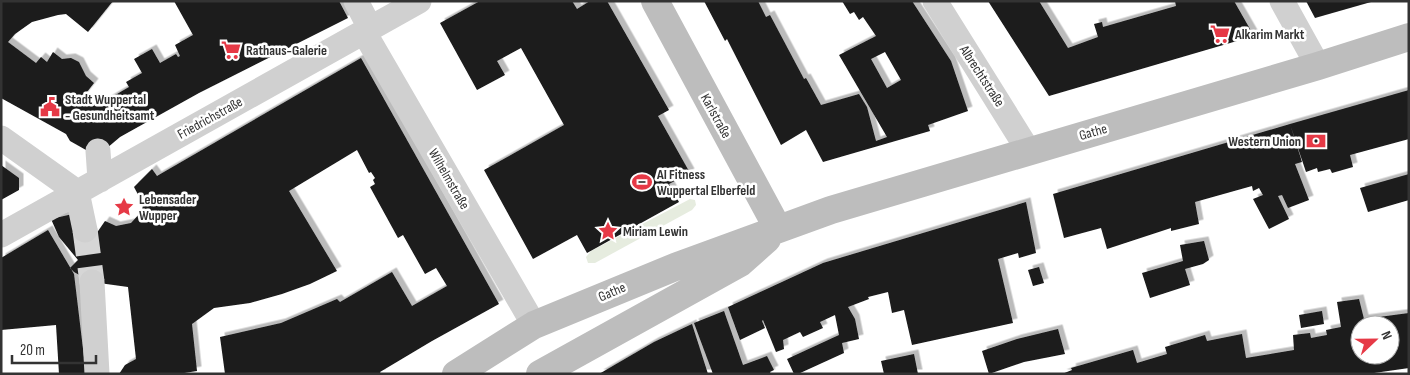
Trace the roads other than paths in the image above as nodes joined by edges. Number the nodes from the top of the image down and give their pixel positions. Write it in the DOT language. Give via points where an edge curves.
graph roads {
  1 [pos="356,1"];
  2 [pos="419,1"];
  3 [pos="655,1"];
  4 [pos="935,1"];
  5 [pos="1282,1"];
  6 [pos="367,30"];
  7 [pos="1409,37"];
  8 [pos="1318,66"];
  9 [pos="1,138"];
  10 [pos="1028,150"];
  11 [pos="98,151"];
  12 [pos="100,180"];
  13 [pos="77,192"];
  14 [pos="778,229"];
  15 [pos="85,230"];
  16 [pos="1,235"];
  17 [pos="92,282"];
  18 [pos="534,325"];
  19 [pos="97,374"];
  20 [pos="456,374"];
  21 [pos="540,374"];
  1 -- 6 [label="street, Wilhelmstraße"];
  2 -- 6 [label="street, Friedrichstraße"];
  3 -- 14 [label="main road, Karlstraße"];
  4 -- 10 [label="street, Albrechtstraße"];
  5 -- 8 [label="street"];
  6 -- 12 [label="street, Friedrichstraße"];
  6 -- 18 [label="street, Wilhelmstraße"];
  7 -- 8 [label="main road, Gathe"];
  8 -- 10 [label="main road, Gathe"];
  9 -- 13 [label="street"];
  10 -- 14 [label="main road, Gathe"];
  11 -- 12 [label="street"];
  12 -- 13 [label="street, Friedrichstraße"];
  13 -- 15 [label="street"];
  13 -- 16 [label="street, Friedrichstraße"];
  14 -- 18 [label="main road, Gathe"];
  14 -- 21 [label="main road, Gathe" via="740,263"];
  17 -- 19 [label="street"];
  18 -- 20 [label="main road, Gathe"];
}
